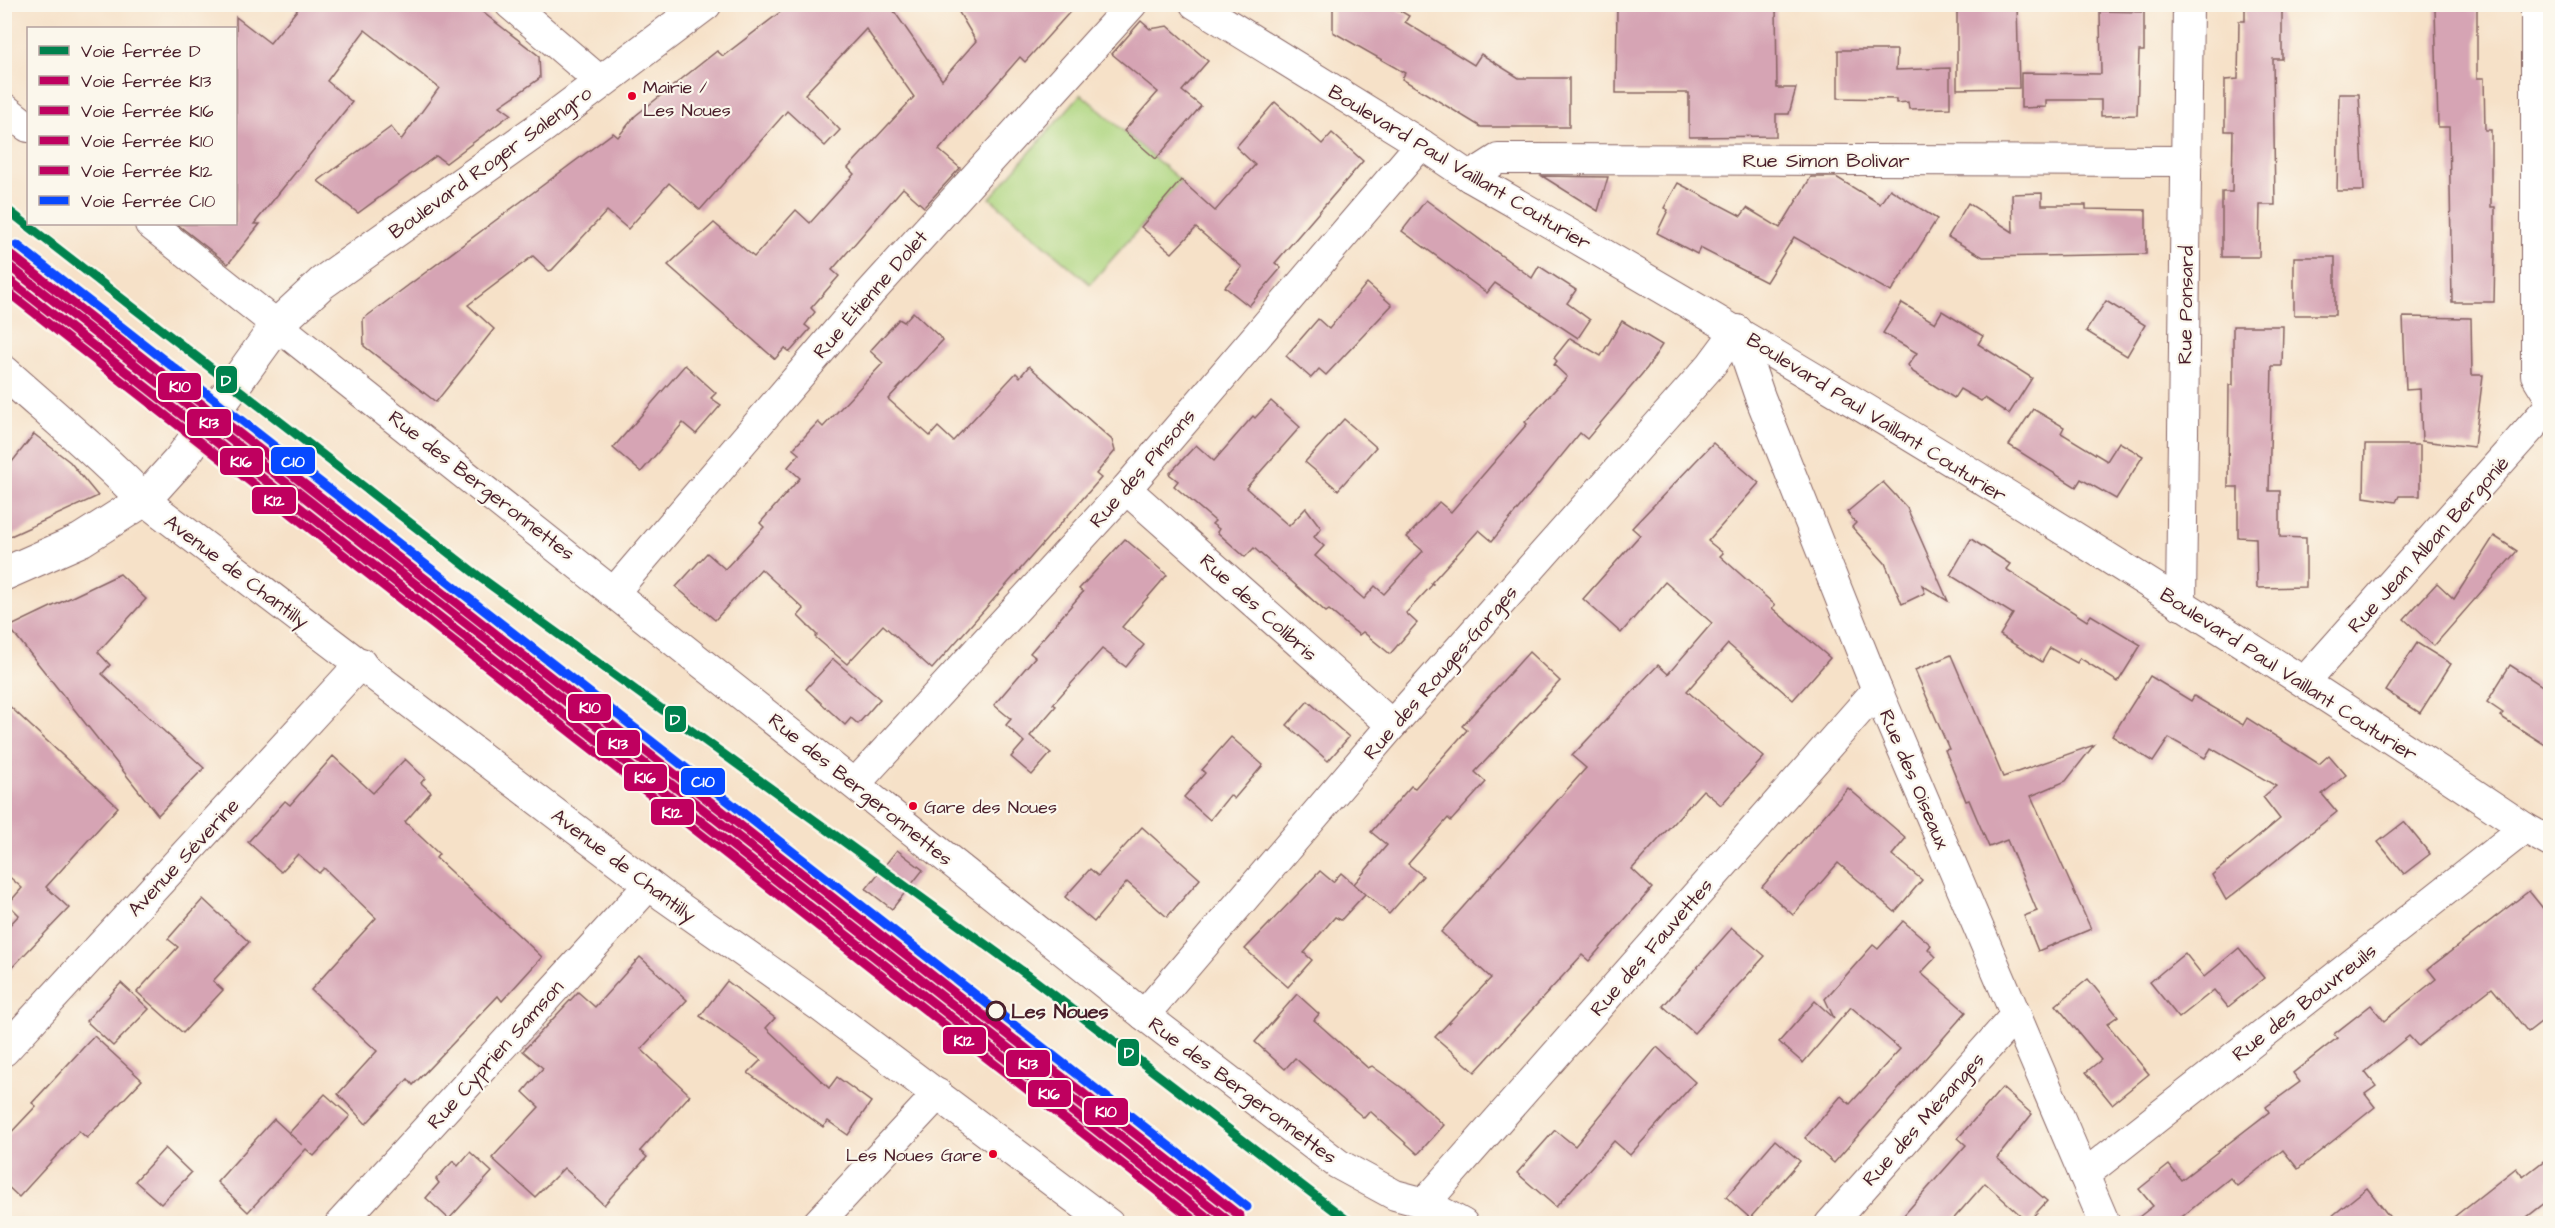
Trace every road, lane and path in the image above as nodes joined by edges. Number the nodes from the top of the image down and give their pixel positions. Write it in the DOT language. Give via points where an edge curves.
graph roads {
  1 [pos="510,4"];
  2 [pos="705,4"];
  3 [pos="1132,4"];
  4 [pos="1196,4"];
  5 [pos="2188,4"];
  6 [pos="2536,4"];
  7 [pos="601,82"];
  8 [pos="4,108"];
  9 [pos="27,126"];
  10 [pos="1421,144"];
  11 [pos="2187,161"];
  12 [pos="1470,177"];
  13 [pos="151,225"];
  14 [pos="278,324"];
  15 [pos="1737,330"];
  16 [pos="4,372"];
  17 [pos="2550,398"];
  18 [pos="2550,406"];
  19 [pos="1126,489"];
  20 [pos="144,500"];
  21 [pos="4,574"];
  22 [pos="615,591"];
  23 [pos="2181,605"];
  24 [pos="361,663"];
  25 [pos="2305,681"];
  26 [pos="1877,690"];
  27 [pos="1392,725"];
  28 [pos="855,784"];
  29 [pos="2538,835"];
  30 [pos="649,885"];
  31 [pos="1144,1015"];
  32 [pos="2016,1016"];
  33 [pos="4,1051"];
  34 [pos="938,1094"];
  35 [pos="2084,1175"];
  36 [pos="1425,1203"];
  37 [pos="340,1224"];
  38 [pos="818,1224"];
  39 [pos="1109,1224"];
  40 [pos="1463,1224"];
  41 [pos="1830,1224"];
  42 [pos="2105,1224"];
  1 -- 7 [label="street"];
  2 -- 7 [label="street, Boulevard Roger Salengro"];
  3 -- 22 [label="street, Rue Étienne Dolet" via="870,293"];
  4 -- 10 [label="street, Boulevard Paul Vaillant Couturier"];
  5 -- 11 [label="street, Rue Ponsard"];
  6 -- 17 [label="street" via="2536,375"];
  7 -- 14 [label="street, Boulevard Roger Salengro" via="322,283"];
  8 -- 9 [label="street"];
  10 -- 12 [label="street, Boulevard Paul Vaillant Couturier"];
  10 -- 19 [label="street, Rue des Pinsons"];
  11 -- 12 [label="street, Rue Simon Bolivar" via="1498,159"];
  11 -- 23 [label="street, Rue Ponsard"];
  12 -- 15 [label="street, Boulevard Paul Vaillant Couturier"];
  13 -- 14 [label="street, Rue des Bergeronnettes"];
  14 -- 20 [label="street, Boulevard Roger Salengro" via="180,460"];
  14 -- 22 [label="street, Rue des Bergeronnettes"];
  15 -- 23 [label="street, Boulevard Paul Vaillant Couturier"];
  15 -- 26 [label="street, Rue des Oiseaux"];
  15 -- 27 [label="street, Rue des Rouges-Gorges"];
  16 -- 20 [label="street" via="119,473"];
  18 -- 25 [label="street, Rue Jean Alban Bergonié"];
  19 -- 27 [label="street, Rue des Colibris"];
  19 -- 28 [label="street, Rue des Pinsons"];
  20 -- 21 [label="street, Boulevard Roger Salengro" via="81,540"];
  20 -- 24 [label="street, Avenue de Chantilly"];
  22 -- 28 [label="street, Rue des Bergeronnettes"];
  23 -- 25 [label="street, Boulevard Paul Vaillant Couturier"];
  24 -- 30 [label="street, Avenue de Chantilly"];
  24 -- 33 [label="street, Avenue Séverine"];
  25 -- 29 [label="street, Boulevard Paul Vaillant Couturier"];
  26 -- 32 [label="street, Rue des Oiseaux"];
  26 -- 36 [label="street, Rue des Fauvettes"];
  27 -- 31 [label="street, Rue des Rouges-Gorges"];
  28 -- 31 [label="street, Rue des Bergeronnettes"];
  29 -- 35 [label="street, Rue des Bouvreuils"];
  30 -- 34 [label="street, Avenue de Chantilly"];
  30 -- 37 [label="street, Rue Cyprien Samson"];
  31 -- 36 [label="street, Rue des Bergeronnettes" via="1338,1164 1395,1195"];
  32 -- 35 [label="street, Rue des Oiseaux"];
  32 -- 41 [label="street, Rue des Mésanges"];
  34 -- 38 [label="street"];
  34 -- 39 [label="street, Avenue de Chantilly"];
  35 -- 42 [label="street, Rue des Oiseaux"];
  36 -- 40 [label="street, Rue des Bergeronnettes"];
}
